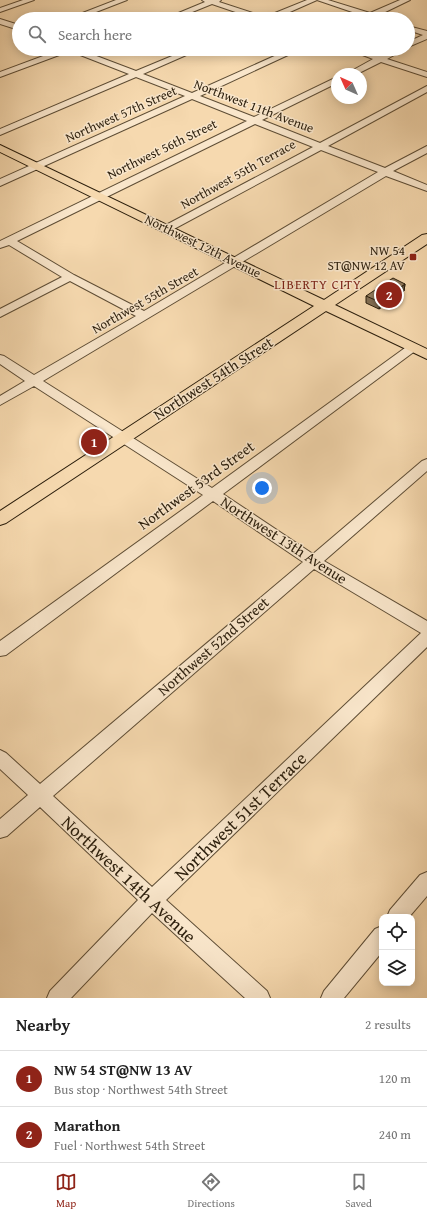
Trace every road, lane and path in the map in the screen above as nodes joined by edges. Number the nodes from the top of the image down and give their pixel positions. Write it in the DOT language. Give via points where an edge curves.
graph roads {
  1 [pos="30,0"];
  2 [pos="123,0"];
  3 [pos="313,0"];
  4 [pos="321,0"];
  5 [pos="406,0"];
  6 [pos="212,1"];
  7 [pos="0,10"];
  8 [pos="90,12"];
  9 [pos="185,12"];
  10 [pos="245,12"];
  11 [pos="283,12"];
  12 [pos="352,12"];
  13 [pos="380,12"];
  14 [pos="0,21"];
  15 [pos="12,26"];
  16 [pos="12,28"];
  17 [pos="0,30"];
  18 [pos="415,31"];
  19 [pos="427,35"];
  20 [pos="415,41"];
  21 [pos="51,56"];
  22 [pos="90,56"];
  23 [pos="179,56"];
  24 [pos="282,56"];
  25 [pos="372,56"];
  26 [pos="387,56"];
  27 [pos="381,59"];
  28 [pos="362,68"];
  29 [pos="137,74"];
  30 [pos="0,75"];
  31 [pos="427,75"];
  32 [pos="331,83"];
  33 [pos="427,89"];
  34 [pos="193,96"];
  35 [pos="253,120"];
  36 [pos="0,132"];
  37 [pos="320,146"];
  38 [pos="0,148"];
  39 [pos="427,149"];
  40 [pos="38,166"];
  41 [pos="386,172"];
  42 [pos="0,183"];
  43 [pos="427,188"];
  44 [pos="99,195"];
  45 [pos="168,228"];
  46 [pos="427,238"];
  47 [pos="4,243"];
  48 [pos="236,262"];
  49 [pos="70,277"];
  50 [pos="325,305"];
  51 [pos="0,314"];
  52 [pos="144,316"];
  53 [pos="412,348"];
  54 [pos="427,355"];
  55 [pos="0,358"];
  56 [pos="35,380"];
  57 [pos="0,401"];
  58 [pos="124,437"];
  59 [pos="427,464"];
  60 [pos="212,494"];
  61 [pos="0,519"];
  62 [pos="313,561"];
  63 [pos="427,629"];
  64 [pos="427,637"];
  65 [pos="0,650"];
  66 [pos="0,758"];
  67 [pos="39,796"];
  68 [pos="0,830"];
  69 [pos="427,881"];
  70 [pos="152,900"];
  71 [pos="400,914"];
  72 [pos="379,940"];
  73 [pos="56,998"];
  74 [pos="260,998"];
  75 [pos="331,998"];
  1 -- 7 [label="street"];
  2 -- 8 [label="street"];
  3 -- 11 [label="street"];
  4 -- 12 [label="street"];
  5 -- 13 [label="street"];
  6 -- 9 [label="street"];
  6 -- 10 [label="street"];
  14 -- 15 [label="street"];
  16 -- 17 [label="street"];
  18 -- 19 [label="street"];
  19 -- 20 [label="street"];
  21 -- 30 [label="street"];
  22 -- 29 [label="street, Northwest 11th Avenue"];
  23 -- 29 [label="street"];
  24 -- 34 [label="street, Northwest 57th Street"];
  25 -- 27 [label="street"];
  26 -- 27 [label="street"];
  27 -- 28 [label="street"];
  27 -- 31 [label="street"];
  29 -- 34 [label="street, Northwest 11th Avenue"];
  29 -- 36 [label="street"];
  32 -- 35 [label="street, Northwest 56th Street"];
  33 -- 37 [label="street, Northwest 55th Terrace"];
  34 -- 35 [label="street, Northwest 11th Avenue"];
  34 -- 40 [label="street, Northwest 57th Street"];
  35 -- 37 [label="street, Northwest 11th Avenue"];
  35 -- 44 [label="street, Northwest 56th Street"];
  37 -- 41 [label="street, Northwest 11th Avenue"];
  37 -- 45 [label="street, Northwest 55th Terrace"];
  38 -- 40 [label="main road, Northwest 12th Avenue"];
  39 -- 41 [label="street, Northwest 55th Street"];
  40 -- 42 [label="street, Northwest 57th Street"];
  40 -- 44 [label="main road, Northwest 12th Avenue"];
  41 -- 43 [label="street, Northwest 11th Avenue"];
  41 -- 48 [label="street, Northwest 55th Street"];
  44 -- 45 [label="main road, Northwest 12th Avenue"];
  44 -- 47 [label="street, Northwest 56th Street"];
  45 -- 48 [label="main road, Northwest 12th Avenue"];
  46 -- 50 [label="main road, Northwest 54th Street"];
  47 -- 49 [label="street"];
  48 -- 50 [label="main road, Northwest 12th Avenue"];
  48 -- 52 [label="street, Northwest 55th Street"];
  49 -- 51 [label="street"];
  49 -- 52 [label="street"];
  50 -- 53 [label="main road, Northwest 12th Avenue"];
  50 -- 58 [label="main road, Northwest 54th Street"];
  52 -- 56 [label="street, Northwest 55th Street"];
  53 -- 54 [label="main road, Northwest 12th Avenue"];
  53 -- 60 [label="street, Northwest 53rd Street"];
  55 -- 56 [label="street, Northwest 13th Avenue"];
  56 -- 57 [label="street, Northwest 55th Street"];
  56 -- 58 [label="street, Northwest 13th Avenue"];
  58 -- 60 [label="street, Northwest 13th Avenue"];
  58 -- 61 [label="main road, Northwest 54th Street"];
  59 -- 62 [label="street, Northwest 52nd Street"];
  60 -- 62 [label="street, Northwest 13th Avenue"];
  60 -- 65 [label="street, Northwest 53rd Street"];
  62 -- 63 [label="street, Northwest 13th Avenue"];
  62 -- 67 [label="street, Northwest 52nd Street"];
  64 -- 70 [label="street, Northwest 51st Terrace"];
  66 -- 67 [label="street, Northwest 14th Avenue"];
  67 -- 68 [label="street, Northwest 52nd Street"];
  67 -- 70 [label="street, Northwest 14th Avenue"];
  69 -- 71 [label="street"];
  70 -- 73 [label="street, Northwest 51st Terrace"];
  70 -- 74 [label="street, Northwest 14th Avenue"];
  72 -- 75 [label="street"];
}
